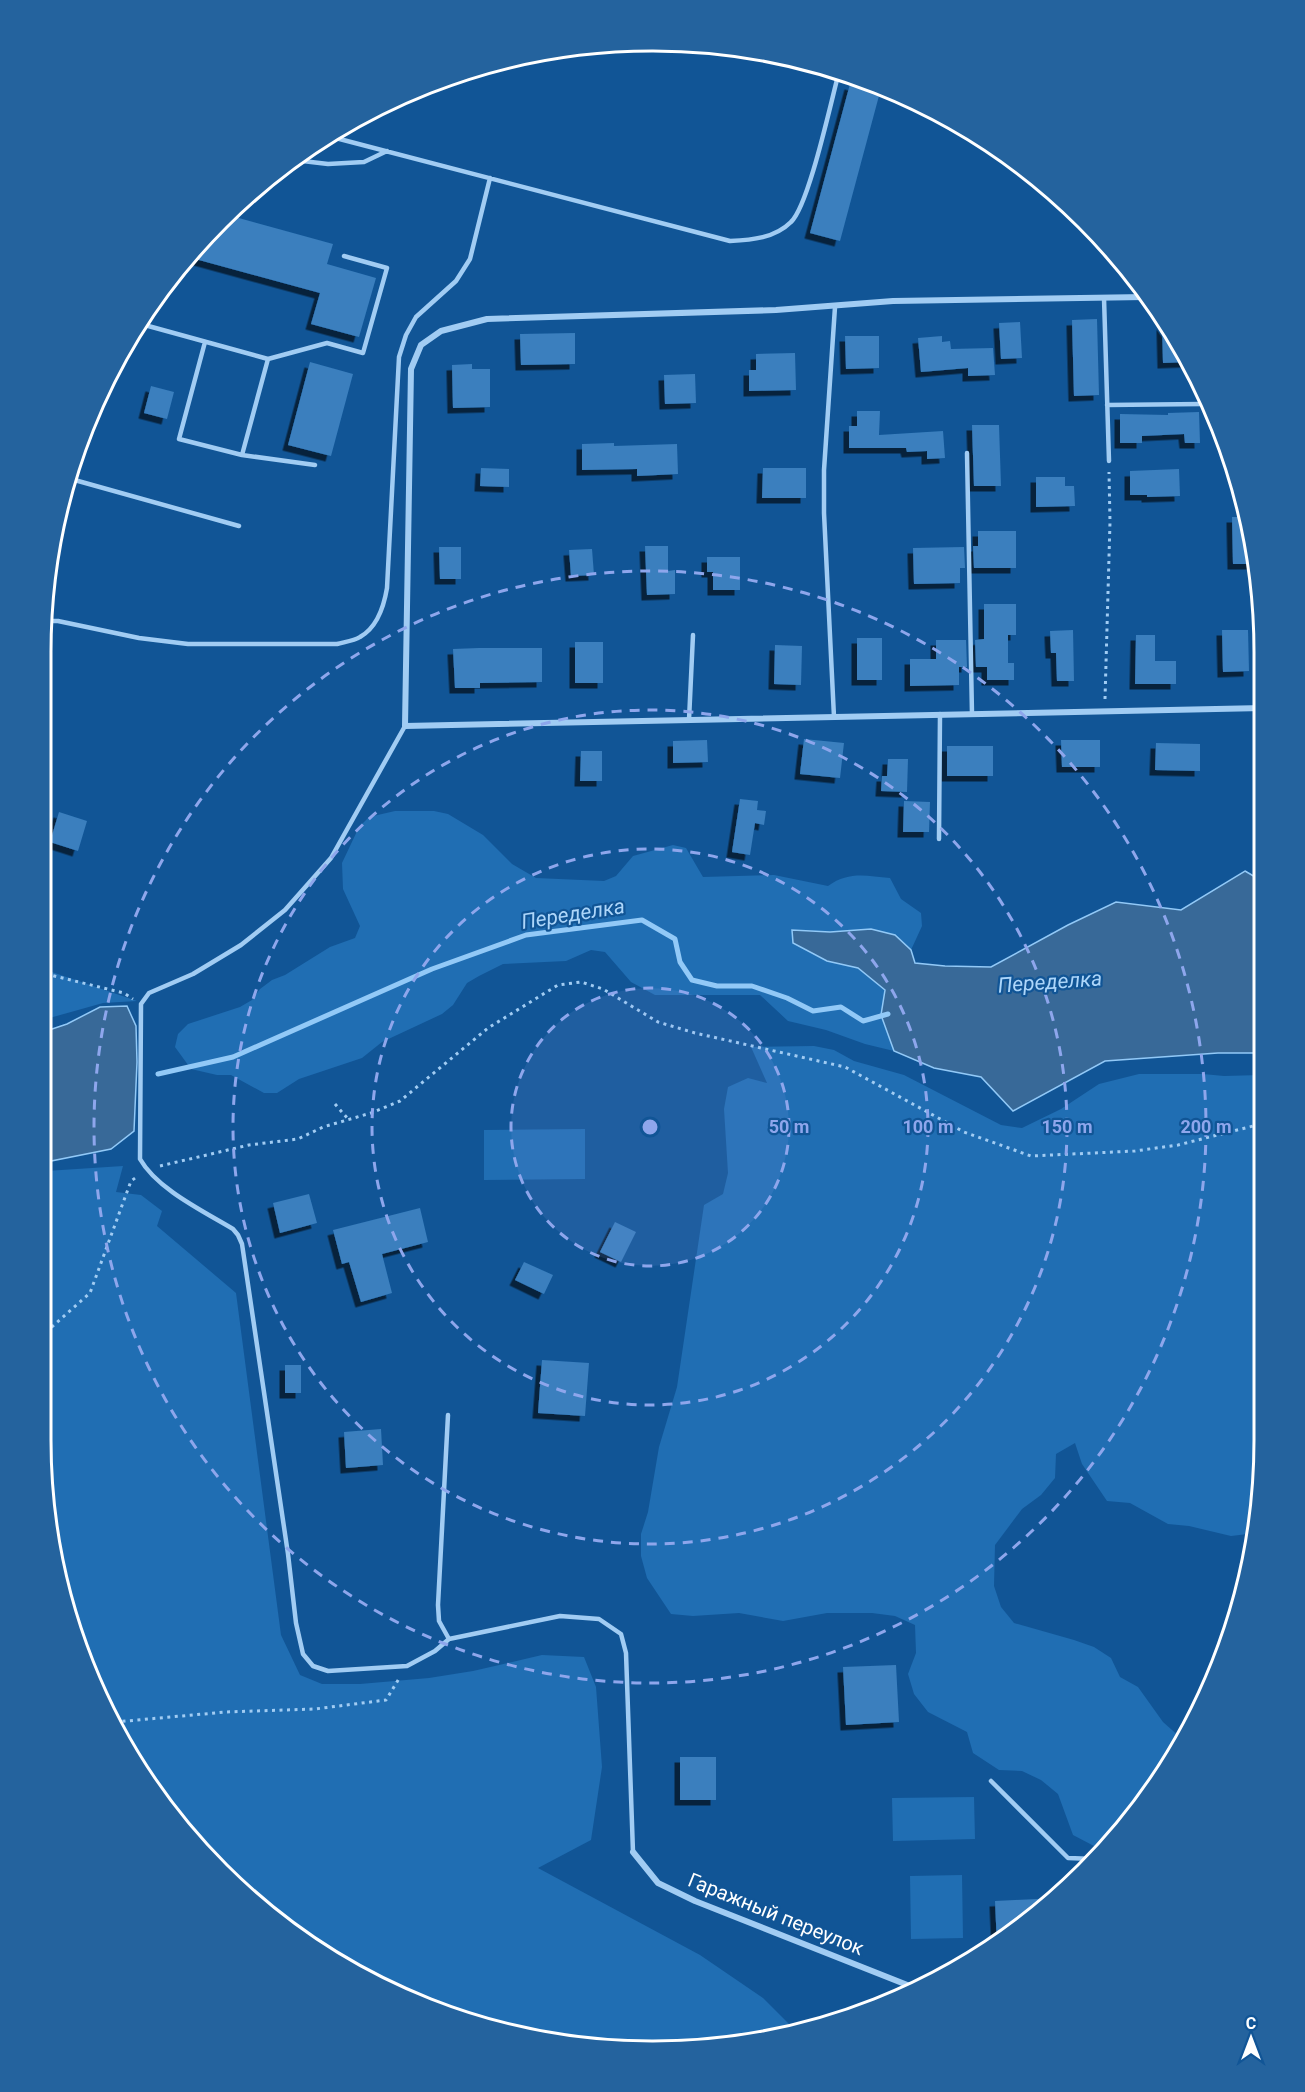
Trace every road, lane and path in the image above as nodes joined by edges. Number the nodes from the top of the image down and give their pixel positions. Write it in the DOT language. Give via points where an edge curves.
graph roads {
  1 [pos="837,80"];
  2 [pos="340,139"];
  3 [pos="387,152"];
  4 [pos="305,161"];
  5 [pos="490,178"];
  6 [pos="344,256"];
  7 [pos="1138,297"];
  8 [pos="1104,298"];
  9 [pos="836,307"];
  10 [pos="147,326"];
  11 [pos="206,342"];
  12 [pos="268,359"];
  13 [pos="1200,404"];
  14 [pos="1107,405"];
  15 [pos="967,453"];
  16 [pos="242,455"];
  17 [pos="1109,461"];
  18 [pos="315,465"];
  19 [pos="76,480"];
  20 [pos="239,526"];
  21 [pos="52,621"];
  22 [pos="693,635"];
  23 [pos="1254,708"];
  24 [pos="1105,711"];
  25 [pos="940,714"];
  26 [pos="972,714"];
  27 [pos="834,717"];
  28 [pos="689,720"];
  29 [pos="405,726"];
  30 [pos="939,839"];
  31 [pos="51,975"];
  32 [pos="141,1004"];
  33 [pos="336,1104"];
  34 [pos="348,1119"];
  35 [pos="1254,1126"];
  36 [pos="146,1169"];
  37 [pos="51,1328"];
  38 [pos="448,1415"];
  39 [pos="448,1639"];
  40 [pos="407,1666"];
  41 [pos="122,1721"];
  42 [pos="991,1781"];
  43 [pos="633,1852"];
  44 [pos="1084,1859"];
  45 [pos="906,1985"];
  1 -- 5 [label="lane" via="804,200 792,221 768,236 730,241"];
  2 -- 3 [label="lane"];
  3 -- 4 [label="lane" via="364,162"];
  3 -- 5 [label="lane"];
  5 -- 21 [label="lane" via="470,259 456,281 416,317 399,357 387,588 383,609 373,626 360,637 337,644 188,644"];
  6 -- 12 [label="lane" via="387,268 363,353 327,344"];
  7 -- 8 [label="street"];
  8 -- 9 [label="street" via="893,301"];
  8 -- 14 [label="lane"];
  9 -- 27 [label="lane" via="824,470"];
  9 -- 29 [label="street" via="487,319 441,331 421,345 411,369"];
  10 -- 11 [label="lane"];
  11 -- 12 [label="lane"];
  11 -- 16 [label="lane" via="179,439"];
  12 -- 16 [label="lane"];
  13 -- 14 [label="lane"];
  14 -- 17 [label="lane"];
  15 -- 26 [label="lane"];
  16 -- 18 [label="lane"];
  17 -- 24 [label="path"];
  19 -- 20 [label="lane"];
  22 -- 28 [label="lane"];
  23 -- 24 [label="street"];
  24 -- 26 [label="street"];
  25 -- 26 [label="street"];
  25 -- 27 [label="street"];
  25 -- 30 [label="lane"];
  27 -- 28 [label="street"];
  28 -- 29 [label="street"];
  29 -- 32 [label="lane" via="332,858 285,910 241,945 193,974 149,993"];
  31 -- 32 [label="path" via="124,993"];
  32 -- 36 [label="lane" via="141,1159"];
  33 -- 34 [label="path"];
  34 -- 35 [label="path" via="400,1101 489,1028 558,985 581,982 603,988 658,1022 844,1066 964,1132 1031,1156 1135,1151 1178,1145"];
  34 -- 36 [label="path" via="298,1139 249,1145"];
  36 -- 37 [label="path" via="131,1181 90,1293"];
  36 -- 40 [label="lane" via="233,1229 242,1244 303,1654 313,1666 328,1671"];
  38 -- 39 [label="lane" via="438,1605"];
  39 -- 40 [label="lane"];
  39 -- 43 [label="lane" via="560,1616 599,1619 621,1634 626,1653"];
  40 -- 41 [label="path" via="386,1700 315,1710 226,1712"];
  42 -- 44 [label="lane" via="1068,1858"];
  43 -- 45 [label="street, Гаражный переулок" via="658,1883"];
}
